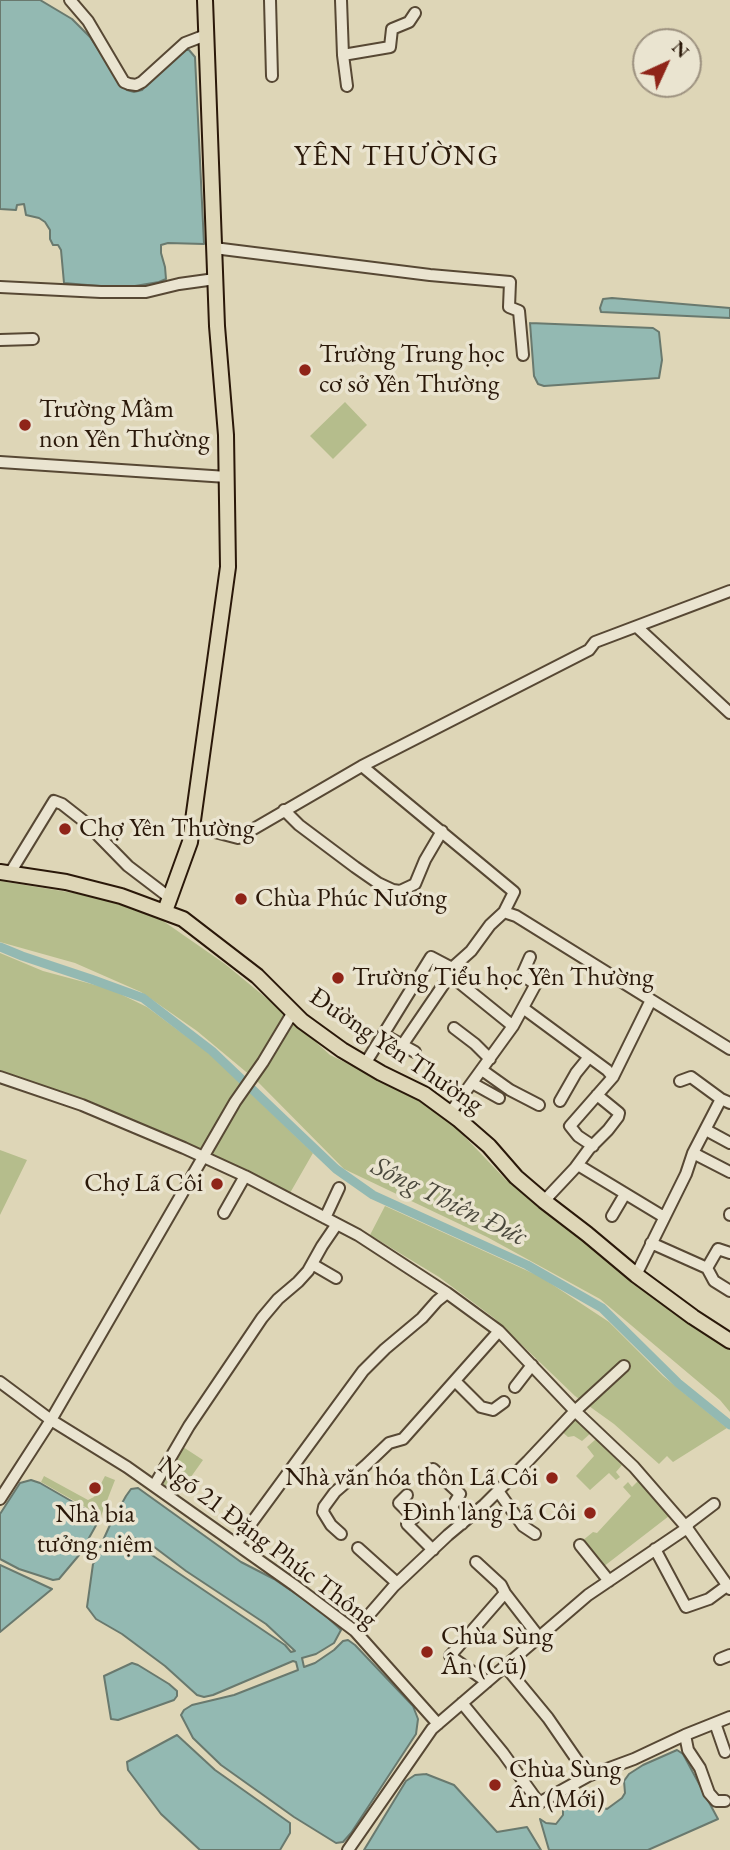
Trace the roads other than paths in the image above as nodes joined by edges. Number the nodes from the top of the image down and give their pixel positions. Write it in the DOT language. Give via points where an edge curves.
graph roads {
  1 [pos="71,0"];
  2 [pos="205,0"];
  3 [pos="270,0"];
  4 [pos="341,0"];
  5 [pos="415,13"];
  6 [pos="206,35"];
  7 [pos="343,55"];
  8 [pos="272,76"];
  9 [pos="347,86"];
  10 [pos="214,248"];
  11 [pos="215,279"];
  12 [pos="0,287"];
  13 [pos="33,339"];
  14 [pos="0,340"];
  15 [pos="523,355"];
  16 [pos="0,462"];
  17 [pos="227,477"];
  18 [pos="730,591"];
  19 [pos="637,627"];
  20 [pos="730,713"];
  21 [pos="362,766"];
  22 [pos="284,810"];
  23 [pos="192,826"];
  24 [pos="442,831"];
  25 [pos="5,872"];
  26 [pos="168,905"];
  27 [pos="504,912"];
  28 [pos="530,957"];
  29 [pos="451,972"];
  30 [pos="651,1000"];
  31 [pos="523,1007"];
  32 [pos="293,1012"];
  33 [pos="513,1026"];
  34 [pos="454,1028"];
  35 [pos="384,1035"];
  36 [pos="403,1044"];
  37 [pos="730,1049"];
  38 [pos="415,1052"];
  39 [pos="589,1057"];
  40 [pos="489,1059"];
  41 [pos="365,1064"];
  42 [pos="482,1070"];
  43 [pos="613,1076"];
  44 [pos="0,1077"];
  45 [pos="680,1081"];
  46 [pos="472,1083"];
  47 [pos="597,1095"];
  48 [pos="499,1098"];
  49 [pos="560,1101"];
  50 [pos="725,1101"];
  51 [pos="539,1105"];
  52 [pos="450,1113"];
  53 [pos="706,1130"];
  54 [pos="730,1143"];
  55 [pos="593,1146"];
  56 [pos="693,1153"];
  57 [pos="203,1156"];
  58 [pos="578,1165"];
  59 [pos="730,1172"];
  60 [pos="245,1176"];
  61 [pos="340,1188"];
  62 [pos="625,1194"];
  63 [pos="544,1201"];
  64 [pos="224,1213"];
  65 [pos="612,1216"];
  66 [pos="664,1217"];
  67 [pos="325,1218"];
  68 [pos="337,1224"];
  69 [pos="651,1243"];
  70 [pos="730,1253"];
  71 [pos="312,1264"];
  72 [pos="707,1268"];
  73 [pos="636,1275"];
  74 [pos="336,1278"];
  75 [pos="730,1292"];
  76 [pos="447,1293"];
  77 [pos="499,1331"];
  78 [pos="730,1341"];
  79 [pos="532,1365"];
  80 [pos="624,1366"];
  81 [pos="455,1381"];
  82 [pos="0,1382"];
  83 [pos="515,1387"];
  84 [pos="504,1402"];
  85 [pos="575,1411"];
  86 [pos="51,1420"];
  87 [pos="433,1469"];
  88 [pos="154,1486"];
  89 [pos="498,1491"];
  90 [pos="407,1495"];
  91 [pos="0,1499"];
  92 [pos="714,1504"];
  93 [pos="462,1524"];
  94 [pos="687,1528"];
  95 [pos="341,1534"];
  96 [pos="535,1534"];
  97 [pos="236,1544"];
  98 [pos="580,1545"];
  99 [pos="358,1548"];
  100 [pos="655,1549"];
  101 [pos="433,1550"];
  102 [pos="477,1562"];
  103 [pos="608,1581"];
  104 [pos="397,1583"];
  105 [pos="729,1587"];
  106 [pos="505,1593"];
  107 [pos="355,1631"];
  108 [pos="539,1637"];
  109 [pos="505,1666"];
  110 [pos="487,1682"];
  111 [pos="462,1703"];
  112 [pos="730,1717"];
  113 [pos="715,1723"];
  114 [pos="438,1724"];
  115 [pos="685,1735"];
  116 [pos="725,1752"];
  117 [pos="588,1776"];
  118 [pos="725,1801"];
  119 [pos="348,1850"];
  1 -- 6 [label="street" via="124,82 142,82 184,43"];
  2 -- 6 [label="main road"];
  3 -- 8 [label="street"];
  4 -- 7 [label="street"];
  5 -- 7 [label="street" via="409,22 392,29 390,47"];
  6 -- 10 [label="main road"];
  7 -- 9 [label="street"];
  10 -- 11 [label="main road"];
  10 -- 15 [label="street" via="510,282 509,307 519,311"];
  11 -- 12 [label="street" via="146,292"];
  11 -- 17 [label="main road"];
  13 -- 14 [label="street"];
  16 -- 17 [label="street"];
  17 -- 23 [label="main road" via="228,567"];
  18 -- 19 [label="street"];
  19 -- 20 [label="street"];
  19 -- 21 [label="street" via="595,642 589,650"];
  21 -- 22 [label="street"];
  21 -- 24 [label="street"];
  22 -- 23 [label="street" via="238,838"];
  22 -- 24 [label="street" via="355,867 400,891 415,884"];
  23 -- 26 [label="main road"];
  24 -- 27 [label="street" via="514,891"];
  25 -- 26 [label="main road, Đường Yên Thường"];
  25 -- 26 [label="street" via="54,801 85,822"];
  26 -- 32 [label="main road, Đường Yên Thường" via="257,975"];
  27 -- 29 [label="street"];
  27 -- 30 [label="street"];
  28 -- 31 [label="street" via="522,975 538,980"];
  29 -- 33 [label="street"];
  29 -- 35 [label="street" via="431,957"];
  29 -- 36 [label="street"];
  30 -- 37 [label="street"];
  30 -- 43 [label="street"];
  31 -- 33 [label="street"];
  31 -- 39 [label="street"];
  32 -- 41 [label="main road, Đường Yên Thường"];
  32 -- 57 [label="street"];
  33 -- 40 [label="street"];
  34 -- 40 [label="street"];
  35 -- 36 [label="street"];
  35 -- 41 [label="street"];
  36 -- 38 [label="street"];
  39 -- 43 [label="street"];
  39 -- 49 [label="street"];
  40 -- 42 [label="street"];
  41 -- 52 [label="main road, Đường Yên Thường"];
  42 -- 46 [label="street"];
  42 -- 51 [label="street"];
  43 -- 47 [label="street"];
  44 -- 57 [label="street" via="82,1105"];
  45 -- 50 [label="street" via="691,1077"];
  46 -- 48 [label="street"];
  46 -- 52 [label="street"];
  47 -- 55 [label="street" via="619,1113"];
  47 -- 55 [label="street" via="570,1126"];
  50 -- 53 [label="street"];
  52 -- 63 [label="main road, Đường Yên Thường"];
  53 -- 54 [label="street"];
  53 -- 56 [label="street"];
  55 -- 58 [label="street"];
  56 -- 59 [label="street"];
  56 -- 66 [label="street"];
  57 -- 60 [label="street"];
  57 -- 86 [label="street"];
  58 -- 62 [label="street"];
  58 -- 63 [label="street"];
  60 -- 64 [label="street"];
  60 -- 67 [label="street"];
  61 -- 67 [label="street"];
  62 -- 65 [label="street"];
  62 -- 66 [label="street"];
  63 -- 73 [label="main road, Đường Yên Thường"];
  66 -- 69 [label="street"];
  67 -- 68 [label="street"];
  68 -- 71 [label="street"];
  68 -- 76 [label="street"];
  69 -- 72 [label="street"];
  69 -- 73 [label="street"];
  70 -- 72 [label="street" via="718,1248"];
  71 -- 74 [label="street"];
  71 -- 88 [label="street" via="262,1318"];
  72 -- 75 [label="street" via="713,1281"];
  73 -- 78 [label="main road, Đường Yên Thường"];
  76 -- 77 [label="street"];
  76 -- 97 [label="street" via="363,1371"];
  77 -- 79 [label="street"];
  77 -- 81 [label="street"];
  79 -- 83 [label="street"];
  79 -- 85 [label="street"];
  80 -- 85 [label="street"];
  81 -- 84 [label="street" via="481,1407 493,1410"];
  81 -- 95 [label="street" via="404,1439 389,1443 335,1492 323,1512"];
  82 -- 86 [label="street, Ngõ 21 Đặng Phúc Thông"];
  85 -- 89 [label="street"];
  85 -- 94 [label="street" via="634,1467"];
  86 -- 88 [label="street, Ngõ 21 Đặng Phúc Thông"];
  86 -- 91 [label="street"];
  87 -- 93 [label="street" via="460,1494 452,1507"];
  88 -- 97 [label="street, Ngõ 21 Đặng Phúc Thông"];
  89 -- 93 [label="street"];
  89 -- 96 [label="street" via="523,1526"];
  90 -- 101 [label="street" via="400,1503 414,1518 407,1524"];
  92 -- 94 [label="street"];
  93 -- 101 [label="street"];
  94 -- 100 [label="street"];
  94 -- 105 [label="street"];
  97 -- 107 [label="street, Ngõ 21 Đặng Phúc Thông"];
  98 -- 103 [label="street"];
  99 -- 104 [label="street"];
  100 -- 103 [label="street"];
  100 -- 105 [label="street" via="686,1607"];
  101 -- 104 [label="street"];
  102 -- 106 [label="street"];
  103 -- 108 [label="street"];
  104 -- 107 [label="street"];
  106 -- 108 [label="street"];
  106 -- 110 [label="street" via="450,1656"];
  107 -- 114 [label="street, Ngõ 21 Đặng Phúc Thông"];
  108 -- 109 [label="street"];
  109 -- 110 [label="street"];
  109 -- 117 [label="street"];
  110 -- 111 [label="street"];
  111 -- 114 [label="street"];
  111 -- 117 [label="street" via="539,1803"];
  112 -- 113 [label="street"];
  113 -- 115 [label="street"];
  113 -- 116 [label="street"];
  114 -- 119 [label="street"];
  115 -- 117 [label="street"];
  115 -- 118 [label="street" via="709,1793 716,1801"];
}
